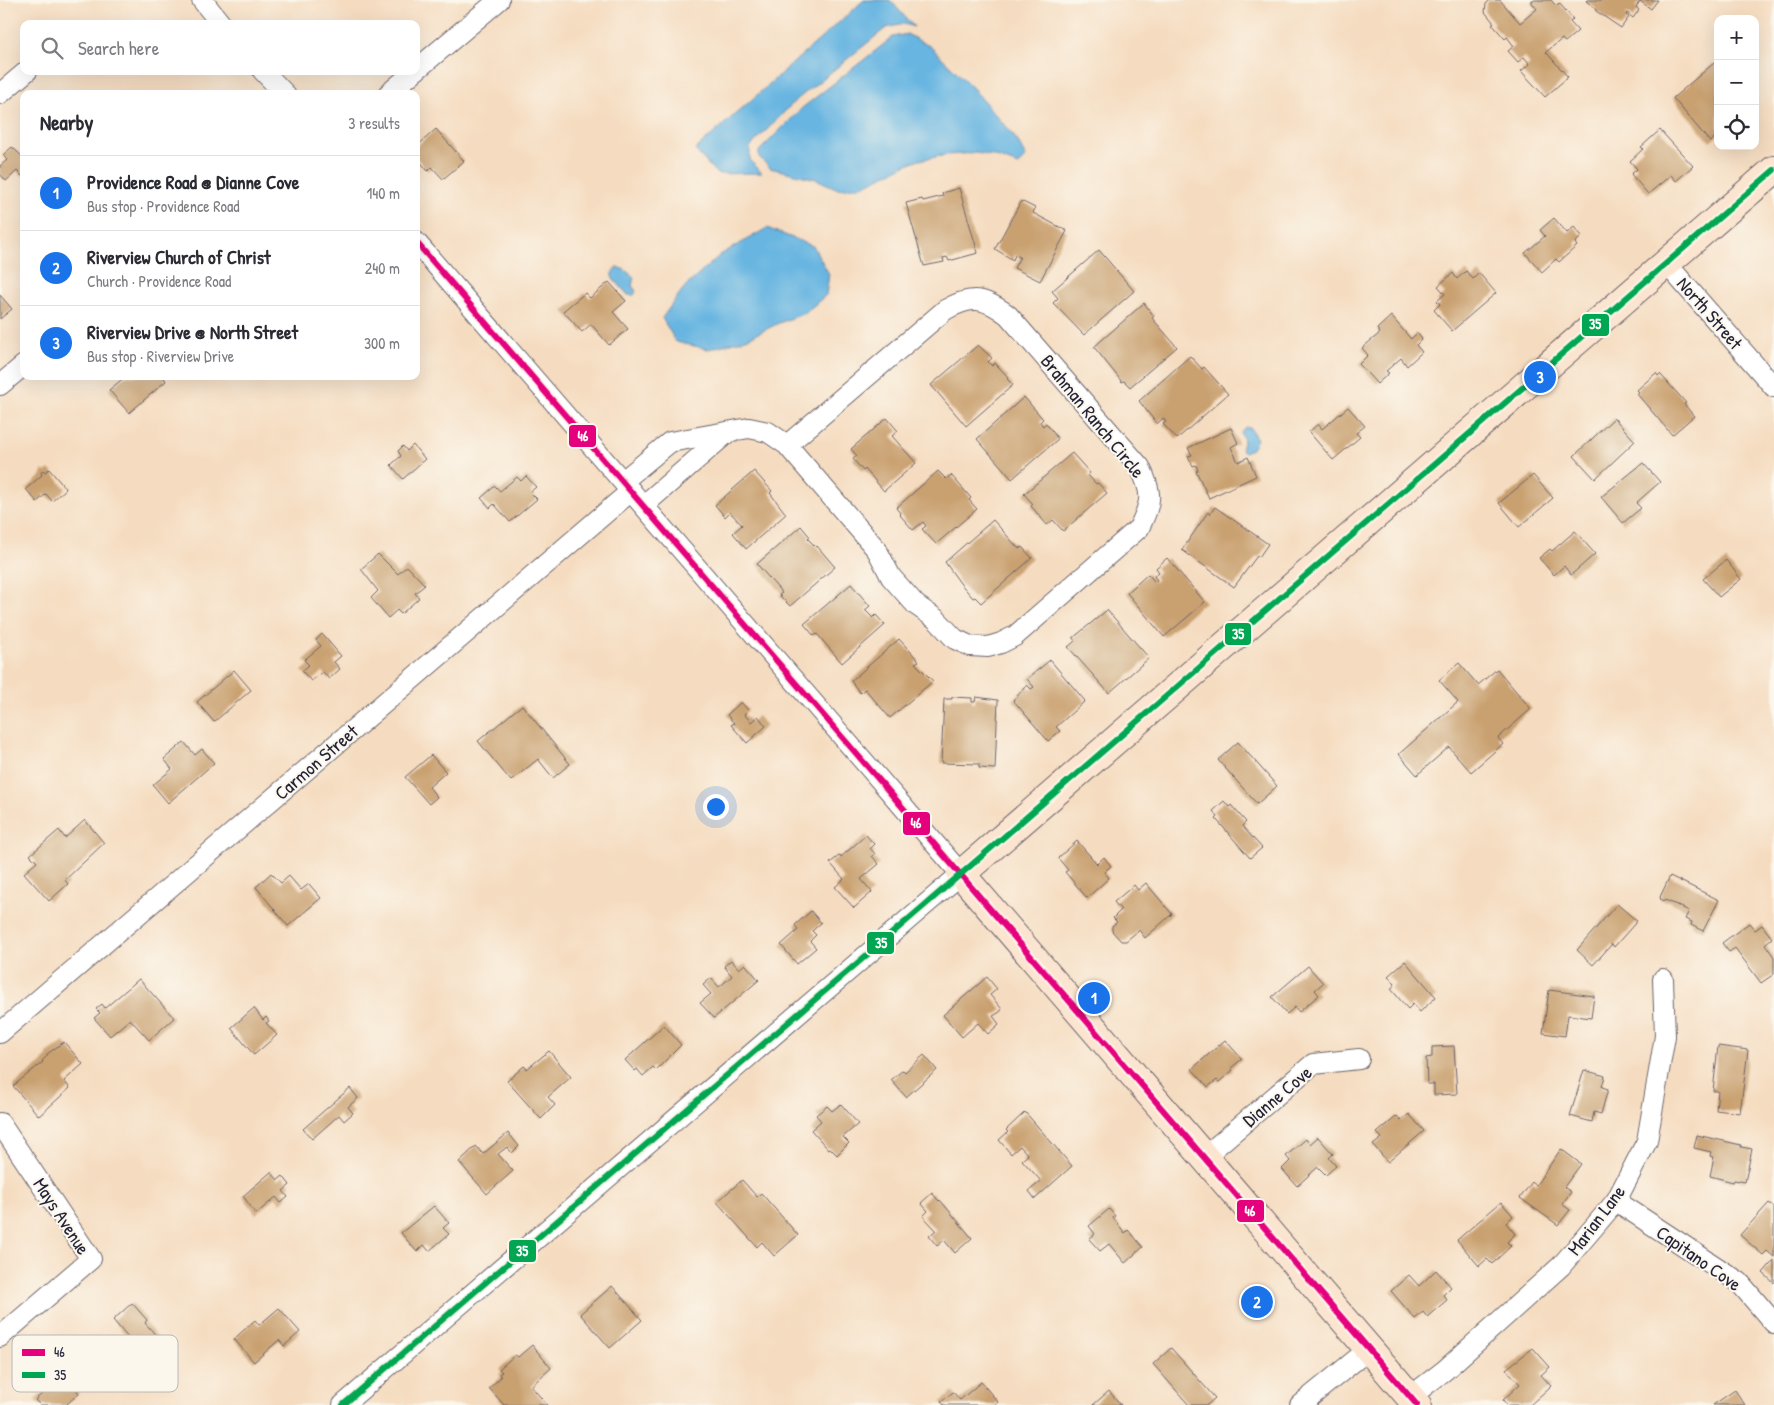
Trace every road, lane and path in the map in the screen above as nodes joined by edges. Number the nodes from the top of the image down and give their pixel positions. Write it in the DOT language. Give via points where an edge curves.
graph roads {
  1 [pos="202,0"];
  2 [pos="499,0"];
  3 [pos="218,20"];
  4 [pos="420,68"];
  5 [pos="22,75"];
  6 [pos="267,75"];
  7 [pos="411,75"];
  8 [pos="280,90"];
  9 [pos="393,90"];
  10 [pos="0,94"];
  11 [pos="1774,170"];
  12 [pos="420,247"];
  13 [pos="1666,263"];
  14 [pos="20,368"];
  15 [pos="0,386"];
  16 [pos="1774,386"];
  17 [pos="728,432"];
  18 [pos="788,445"];
  19 [pos="633,492"];
  20 [pos="961,874"];
  21 [pos="1663,979"];
  22 [pos="0,1033"];
  23 [pos="1359,1059"];
  24 [pos="0,1124"];
  25 [pos="1204,1157"];
  26 [pos="1616,1200"];
  27 [pos="1774,1323"];
  28 [pos="0,1337"];
  29 [pos="1369,1349"];
  30 [pos="1414,1401"];
  31 [pos="343,1405"];
  32 [pos="1300,1405"];
  1 -- 3 [label="street"];
  2 -- 4 [label="street"];
  5 -- 10 [label="street"];
  6 -- 8 [label="street"];
  7 -- 9 [label="street"];
  11 -- 13 [label="street"];
  12 -- 19 [label="street"];
  13 -- 16 [label="street, North Street"];
  13 -- 20 [label="street"];
  14 -- 15 [label="street"];
  17 -- 18 [label="street, Brahman Ranch Circle" via="749,428 768,432"];
  17 -- 19 [label="street"];
  17 -- 19 [label="street, Brahman Ranch Circle" via="670,442"];
  18 -- 18 [label="street, Brahman Ranch Circle" via="877,550 891,577 916,605 936,619 955,639 970,646 988,647 1015,636 1139,528 1148,510 1150,493 1140,467 1008,314 980,299 961,301 944,310"];
  19 -- 20 [label="street"];
  19 -- 22 [label="street, Carmon Street"];
  20 -- 25 [label="street"];
  20 -- 31 [label="street"];
  21 -- 26 [label="street, Marian Lane" via="1666,1036 1647,1141"];
  23 -- 25 [label="street, Dianne Cove" via="1313,1064"];
  24 -- 28 [label="street, Mays Avenue" via="91,1258"];
  25 -- 29 [label="street"];
  26 -- 27 [label="street, Capitano Cove" via="1739,1282"];
  26 -- 30 [label="street, Marian Lane" via="1561,1266 1444,1370"];
  29 -- 30 [label="street"];
  29 -- 32 [label="street"];
}
